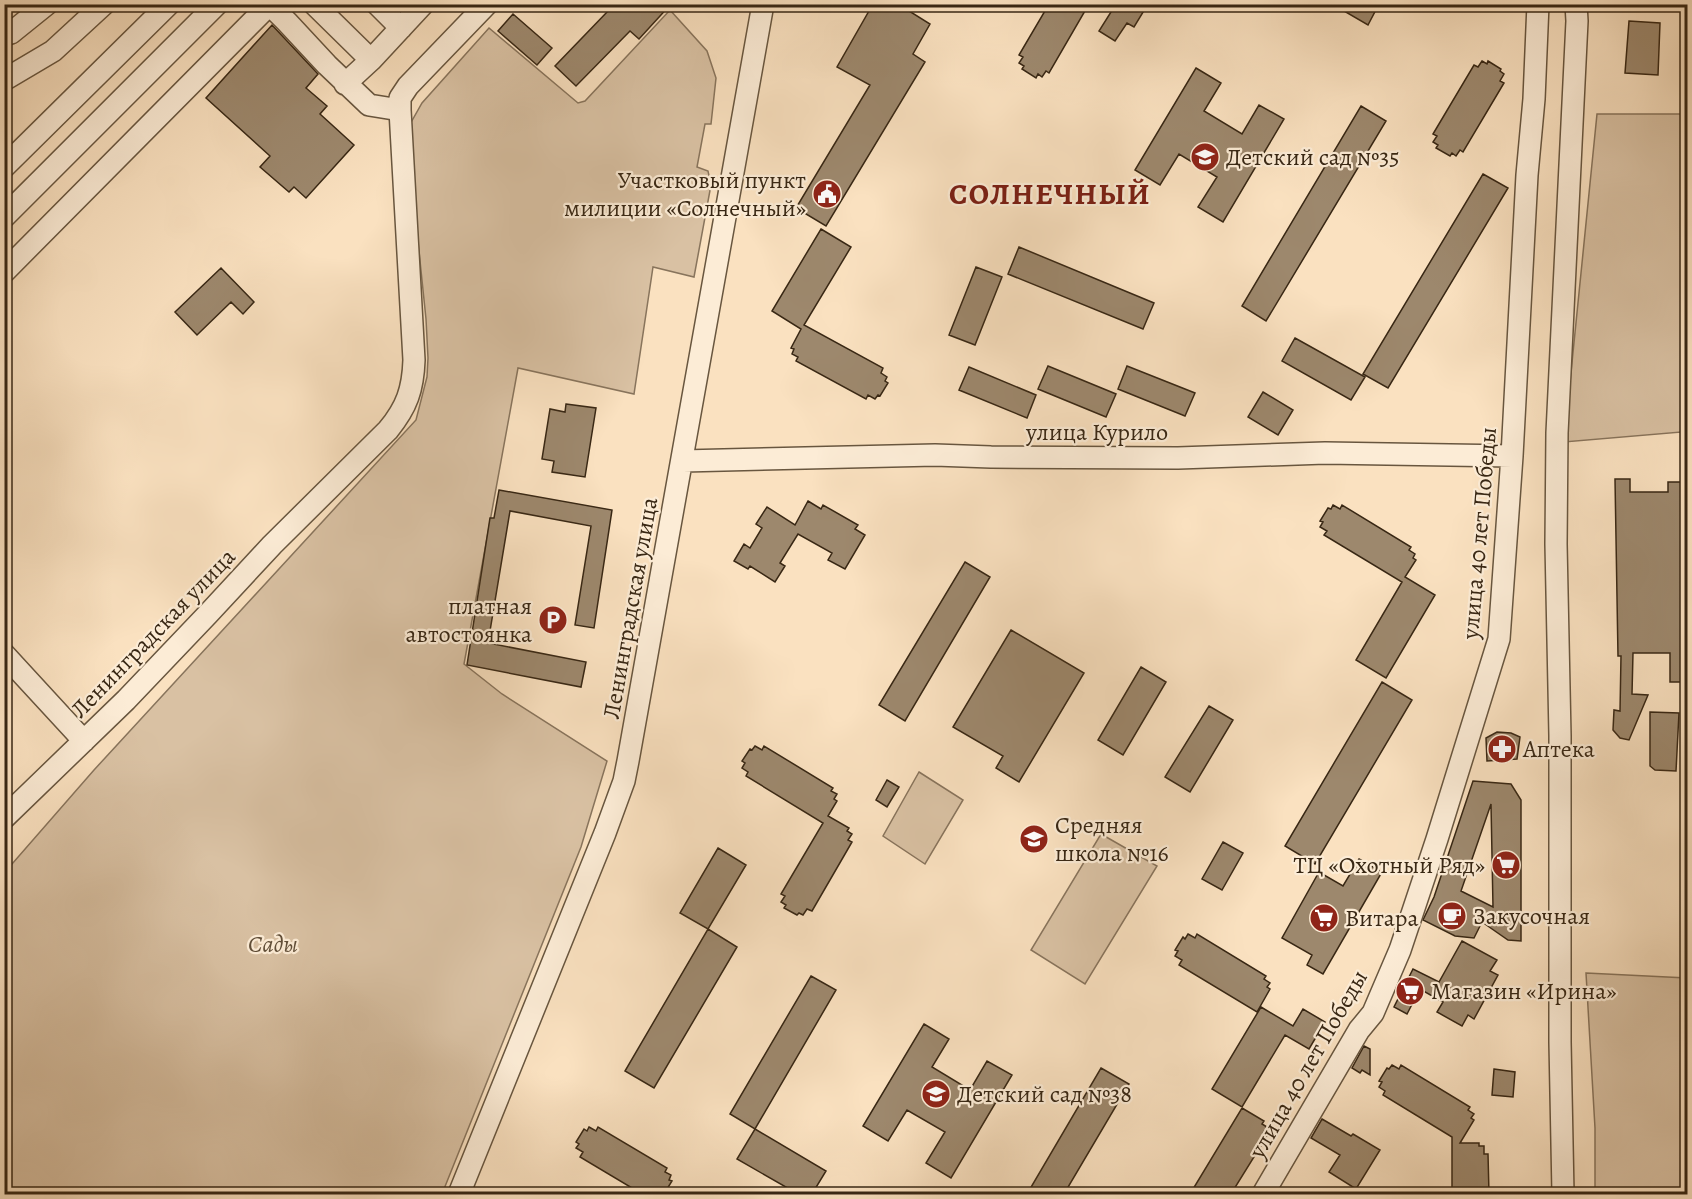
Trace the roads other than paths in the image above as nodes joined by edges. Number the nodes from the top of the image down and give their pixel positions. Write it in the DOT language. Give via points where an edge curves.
graph roads {
  1 [pos="47,4"];
  2 [pos="104,4"];
  3 [pos="169,4"];
  4 [pos="217,4"];
  5 [pos="314,4"];
  6 [pos="377,4"];
  7 [pos="423,4"];
  8 [pos="487,4"];
  9 [pos="763,4"];
  10 [pos="1538,4"];
  11 [pos="1576,4"];
  12 [pos="269,5"];
  13 [pos="401,28"];
  14 [pos="4,35"];
  15 [pos="371,60"];
  16 [pos="8,80"];
  17 [pos="345,84"];
  18 [pos="400,110"];
  19 [pos="4,167"];
  20 [pos="4,217"];
  21 [pos="4,272"];
  22 [pos="1512,456"];
  23 [pos="683,461"];
  24 [pos="4,654"];
  25 [pos="84,741"];
  26 [pos="4,818"];
  27 [pos="459,1194"];
  28 [pos="1263,1194"];
  29 [pos="1563,1194"];
  1 -- 14 [label="street"];
  2 -- 16 [label="street" via="53,51"];
  3 -- 19 [label="street"];
  4 -- 20 [label="street"];
  5 -- 15 [label="street"];
  6 -- 13 [label="street"];
  7 -- 13 [label="street"];
  8 -- 18 [label="street, Ленинградская улица" via="408,86 400,98"];
  9 -- 23 [label="street, Ленинградская улица"];
  10 -- 22 [label="street, улица 40 лет Победы"];
  11 -- 29 [label="street" via="1557,433"];
  12 -- 17 [label="street"];
  12 -- 21 [label="street"];
  13 -- 15 [label="street"];
  15 -- 17 [label="street"];
  17 -- 18 [label="street" via="369,105"];
  18 -- 25 [label="street, Ленинградская улица" via="414,360 413,381 405,406 388,430"];
  22 -- 23 [label="street, улица Курило" via="936,455"];
  22 -- 28 [label="street, улица 40 лет Победы" via="1499,639 1400,950 1373,1012"];
  23 -- 27 [label="street, Ленинградская улица" via="624,781"];
  24 -- 25 [label="street"];
  25 -- 26 [label="street, Ленинградская улица"];
}
